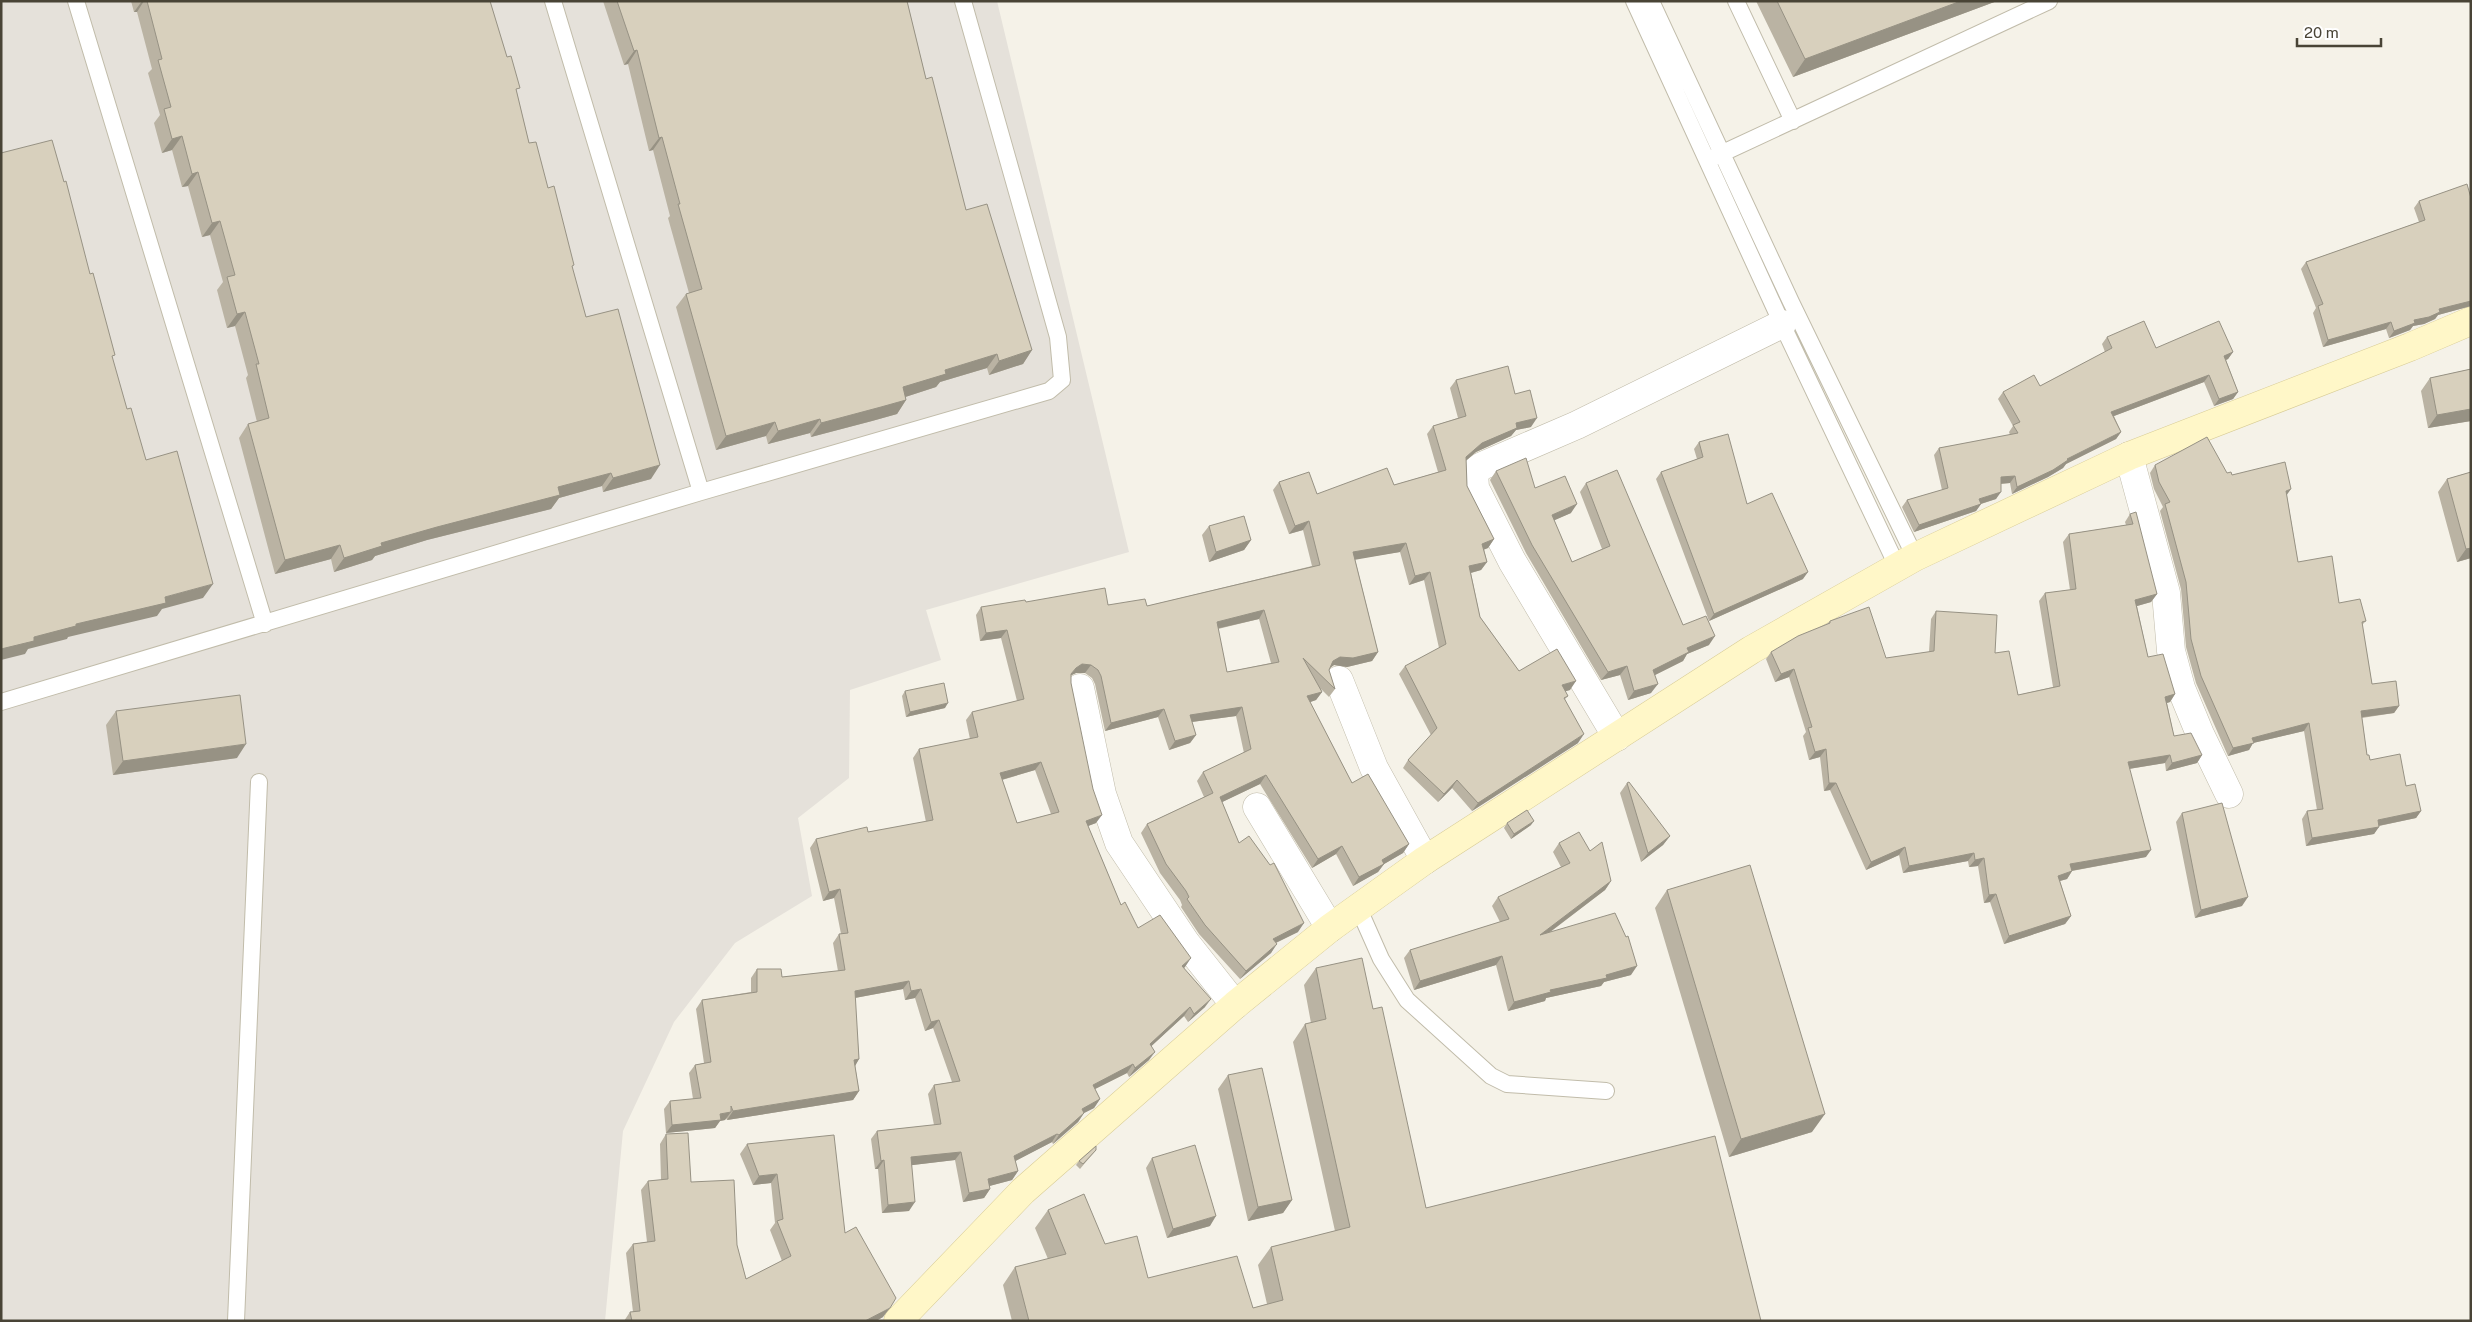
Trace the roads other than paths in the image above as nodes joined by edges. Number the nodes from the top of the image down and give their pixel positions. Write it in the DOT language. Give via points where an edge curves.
graph roads {
  1 [pos="76,1"];
  2 [pos="553,1"];
  3 [pos="963,1"];
  4 [pos="1634,1"];
  5 [pos="1651,1"];
  6 [pos="1736,1"];
  7 [pos="2049,1"];
  8 [pos="1793,121"];
  9 [pos="1714,157"];
  10 [pos="2471,321"];
  11 [pos="1782,324"];
  12 [pos="2129,456"];
  13 [pos="701,492"];
  14 [pos="1907,563"];
  15 [pos="265,624"];
  16 [pos="1339,680"];
  17 [pos="1080,688"];
  18 [pos="1,702"];
  19 [pos="1617,737"];
  20 [pos="260,782"];
  21 [pos="2230,794"];
  22 [pos="1257,807"];
  23 [pos="1425,860"];
  24 [pos="1358,907"];
  25 [pos="1330,928"];
  26 [pos="1234,1006"];
  27 [pos="1606,1092"];
  28 [pos="236,1321"];
  29 [pos="898,1321"];
  1 -- 15 [label="lane"];
  2 -- 13 [label="lane"];
  3 -- 13 [label="lane" via="1058,337 1062,380 1049,391"];
  4 -- 9 [label="lane"];
  5 -- 9 [label="lane"];
  6 -- 8 [label="lane"];
  7 -- 8 [label="lane"];
  8 -- 9 [label="lane"];
  9 -- 11 [label="lane"];
  9 -- 14 [label="lane" via="1791,302"];
  10 -- 12 [label="main road"];
  11 -- 14 [label="lane"];
  11 -- 19 [label="street" via="1474,472 1475,488 1512,561"];
  12 -- 14 [label="main road"];
  12 -- 21 [label="street" via="2166,593 2171,651 2181,688"];
  13 -- 15 [label="lane"];
  14 -- 19 [label="main road" via="1751,650"];
  15 -- 18 [label="lane"];
  16 -- 23 [label="street" via="1374,768"];
  17 -- 26 [label="street" via="1102,794 1118,843 1186,943"];
  19 -- 23 [label="main road"];
  20 -- 28 [label="lane"];
  22 -- 25 [label="street"];
  23 -- 24 [label="main road"];
  24 -- 25 [label="main road"];
  24 -- 27 [label="lane" via="1381,959 1407,1000 1491,1076 1507,1084"];
  25 -- 26 [label="main road"];
  26 -- 29 [label="main road" via="1023,1191"];
}
